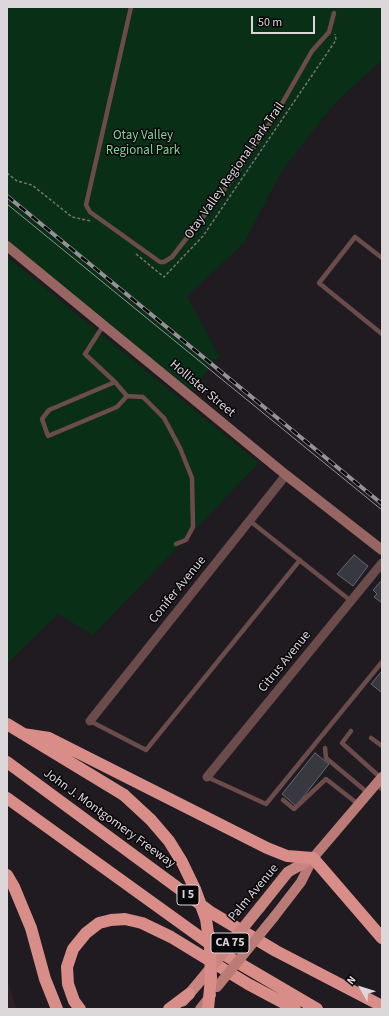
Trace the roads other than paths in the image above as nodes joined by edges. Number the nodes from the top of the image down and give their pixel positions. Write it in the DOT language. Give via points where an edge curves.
graph roads {
  1 [pos="131,7"];
  2 [pos="334,13"];
  3 [pos="7,246"];
  4 [pos="382,258"];
  5 [pos="104,324"];
  6 [pos="382,334"];
  7 [pos="115,382"];
  8 [pos="127,396"];
  9 [pos="286,475"];
  10 [pos="250,521"];
  11 [pos="176,544"];
  12 [pos="382,550"];
  13 [pos="300,560"];
  14 [pos="382,563"];
  15 [pos="351,601"];
  16 [pos="382,662"];
  17 [pos="90,721"];
  18 [pos="7,724"];
  19 [pos="351,731"];
  20 [pos="23,734"];
  21 [pos="371,738"];
  22 [pos="382,746"];
  23 [pos="325,748"];
  24 [pos="7,762"];
  25 [pos="207,777"];
  26 [pos="380,782"];
  27 [pos="368,793"];
  28 [pos="7,798"];
  29 [pos="283,800"];
  30 [pos="358,804"];
  31 [pos="313,858"];
  32 [pos="7,874"];
  33 [pos="382,938"];
  34 [pos="189,994"];
  35 [pos="382,1006"];
  36 [pos="57,1009"];
  37 [pos="80,1009"];
  38 [pos="169,1009"];
  39 [pos="176,1009"];
  40 [pos="200,1009"];
  41 [pos="208,1009"];
  42 [pos="295,1009"];
  43 [pos="317,1009"];
  1 -- 2 [label="lane" via="86,205 90,212 160,262 172,257 233,178 276,114 312,51 329,32"];
  3 -- 5 [label="main road, Hollister Street"];
  4 -- 6 [label="lane" via="355,237 318,283"];
  5 -- 7 [label="lane" via="85,354"];
  5 -- 9 [label="main road, Hollister Street"];
  7 -- 8 [label="lane"];
  7 -- 8 [label="lane" via="49,410 42,419 48,436 117,407"];
  8 -- 11 [label="lane" via="143,397 164,418 192,478 193,527 186,540"];
  9 -- 10 [label="street, Conifer Avenue"];
  9 -- 12 [label="main road, Hollister Street"];
  10 -- 13 [label="lane"];
  10 -- 17 [label="street, Conifer Avenue"];
  13 -- 15 [label="lane"];
  13 -- 17 [label="lane" via="146,750"];
  14 -- 15 [label="street, Citrus Avenue"];
  15 -- 25 [label="street, Citrus Avenue"];
  16 -- 25 [label="lane" via="266,804"];
  18 -- 20 [label="highway"];
  19 -- 26 [label="lane" via="342,743"];
  20 -- 31 [label="highway" via="49,738 267,848 287,856"];
  20 -- 41 [label="highway, bridge" via="124,795 169,840 186,868 206,919 211,978"];
  21 -- 22 [label="lane"];
  23 -- 27 [label="lane" via="326,758"];
  24 -- 35 [label="highway, John J. Montgomery Freeway / I 5" via="212,913 276,951"];
  26 -- 27 [label="main road, Palm Avenue"];
  27 -- 30 [label="main road, Palm Avenue"];
  28 -- 43 [label="highway, I 5" via="225,955"];
  29 -- 30 [label="lane" via="294,809 326,779"];
  30 -- 31 [label="main road, Palm Avenue"];
  31 -- 33 [label="highway"];
  31 -- 34 [label="highway, Palm Avenue / CA 75, bridge" via="288,872"];
  31 -- 40 [label="main road, Palm Avenue, bridge" via="301,882"];
  32 -- 36 [label="highway" via="29,923 45,979"];
  34 -- 38 [label="highway"];
  34 -- 39 [label="highway, Palm Avenue / CA 75"];
  37 -- 42 [label="highway" via="68,984 67,967 73,949 86,933 99,924 124,918 142,923 171,937"];
}
